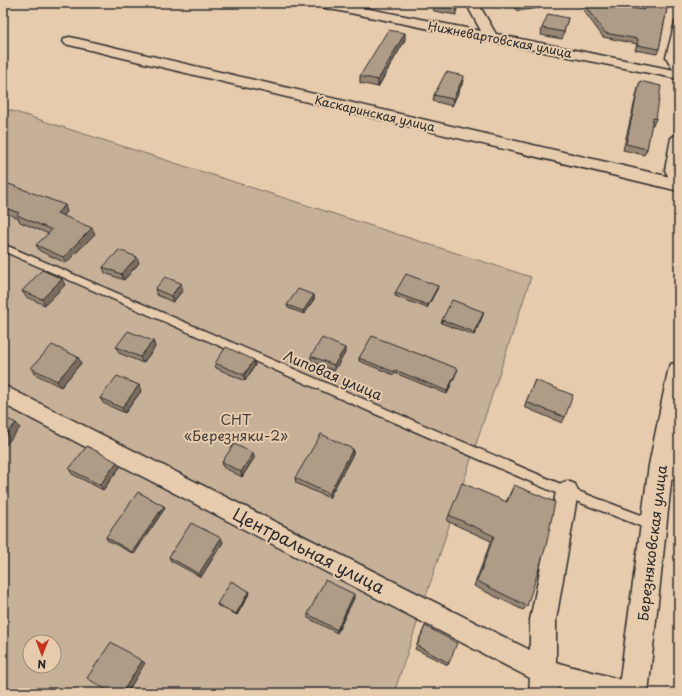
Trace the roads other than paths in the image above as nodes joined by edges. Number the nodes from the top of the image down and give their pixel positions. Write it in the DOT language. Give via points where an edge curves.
graph roads {
  1 [pos="320,3"];
  2 [pos="472,3"];
  3 [pos="678,22"];
  4 [pos="677,31"];
  5 [pos="491,37"];
  6 [pos="70,41"];
  7 [pos="679,74"];
  8 [pos="675,138"];
  9 [pos="678,185"];
  10 [pos="3,247"];
  11 [pos="679,371"];
  12 [pos="3,394"];
  13 [pos="670,468"];
  14 [pos="567,492"];
  15 [pos="653,525"];
  16 [pos="542,681"];
  17 [pos="620,693"];
  18 [pos="634,693"];
  1 -- 5 [label="street, Нижневартовская улица"];
  2 -- 5 [label="street"];
  3 -- 4 [label="lane"];
  4 -- 7 [label="lane" via="670,57"];
  5 -- 7 [label="street, Нижневартовская улица"];
  6 -- 9 [label="street, Каскаринская улица"];
  8 -- 9 [label="lane" via="669,170"];
  10 -- 14 [label="lane, Липовая улица"];
  11 -- 13 [label="street, Березняковская улица"];
  12 -- 16 [label="street, Центральная улица"];
  13 -- 15 [label="street, Березняковская улица"];
  14 -- 15 [label="lane, Липовая улица"];
  14 -- 16 [label="street" via="543,620"];
  15 -- 18 [label="street, Березняковская улица"];
  16 -- 17 [label="street, Центральная улица" via="579,683"];
}
